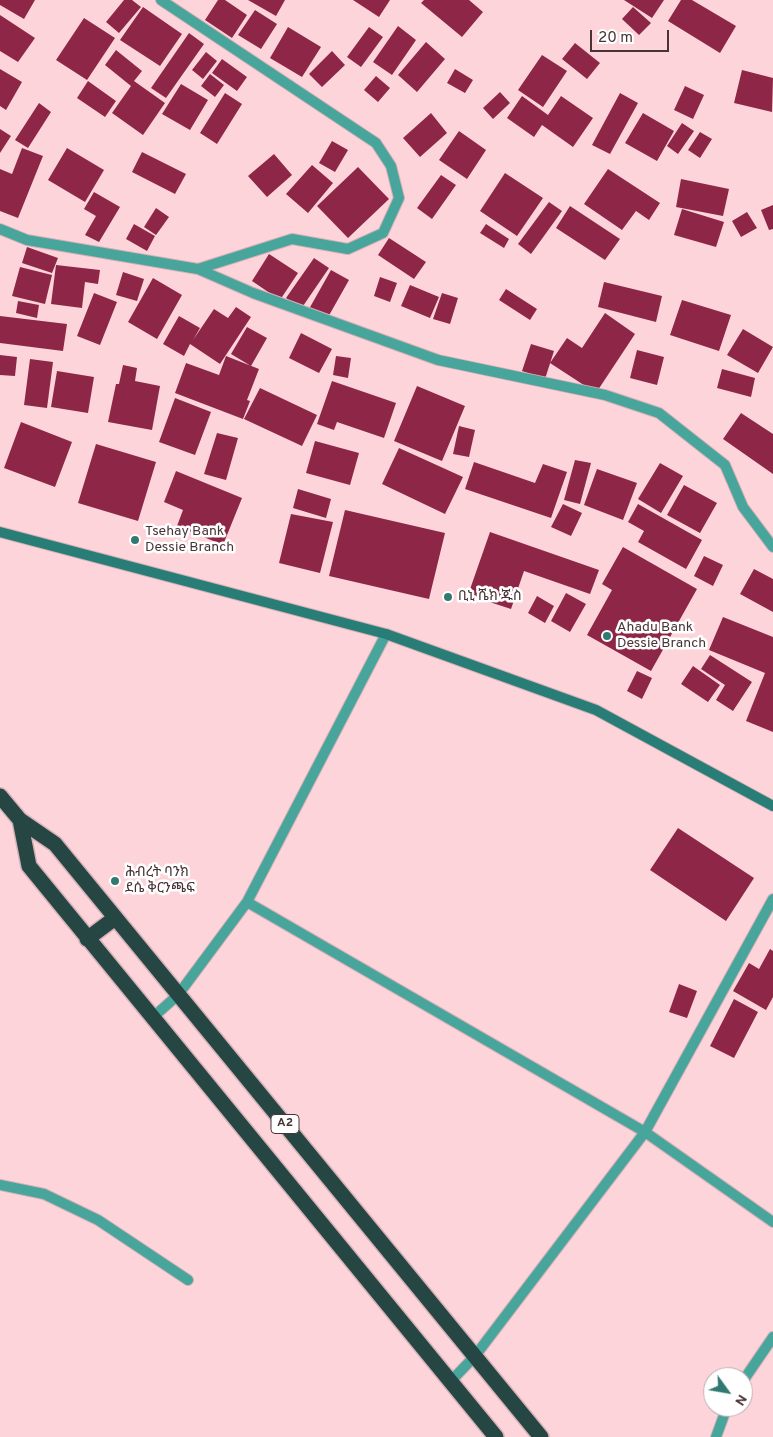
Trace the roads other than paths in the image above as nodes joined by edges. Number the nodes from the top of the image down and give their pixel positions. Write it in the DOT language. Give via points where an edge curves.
graph roads {
  1 [pos="161,0"];
  2 [pos="0,229"];
  3 [pos="198,269"];
  4 [pos="0,532"];
  5 [pos="773,547"];
  6 [pos="386,634"];
  7 [pos="0,796"];
  8 [pos="773,806"];
  9 [pos="20,820"];
  10 [pos="773,899"];
  11 [pos="247,902"];
  12 [pos="115,918"];
  13 [pos="87,939"];
  14 [pos="178,995"];
  15 [pos="152,1018"];
  16 [pos="645,1132"];
  17 [pos="0,1185"];
  18 [pos="773,1222"];
  19 [pos="188,1280"];
  20 [pos="773,1337"];
  21 [pos="475,1356"];
  22 [pos="753,1367"];
  23 [pos="451,1381"];
  24 [pos="723,1417"];
  25 [pos="496,1437"];
  26 [pos="541,1437"];
  27 [pos="716,1437"];
  1 -- 3 [label="street" via="376,143 391,166 399,198 383,233 348,249 292,238"];
  2 -- 3 [label="street" via="27,240"];
  3 -- 5 [label="street" via="253,293 438,360 605,395 659,412 725,465 743,507"];
  4 -- 6 [label="street"];
  6 -- 8 [label="street" via="596,710"];
  6 -- 11 [label="street"];
  7 -- 9 [label="highway, A2"];
  9 -- 12 [label="highway, A2" via="55,844"];
  9 -- 13 [label="highway, A2" via="29,866"];
  10 -- 16 [label="street"];
  11 -- 14 [label="street"];
  11 -- 16 [label="street"];
  12 -- 13 [label="highway"];
  12 -- 14 [label="highway, A2"];
  13 -- 15 [label="highway, A2"];
  14 -- 15 [label="street"];
  14 -- 21 [label="highway, A2"];
  15 -- 23 [label="highway, A2"];
  16 -- 18 [label="street"];
  16 -- 21 [label="street"];
  17 -- 19 [label="street" via="44,1194 98,1220"];
  20 -- 22 [label="street"];
  21 -- 23 [label="street"];
  21 -- 26 [label="highway, A2"];
  23 -- 25 [label="highway, A2"];
  24 -- 27 [label="street"];
}
